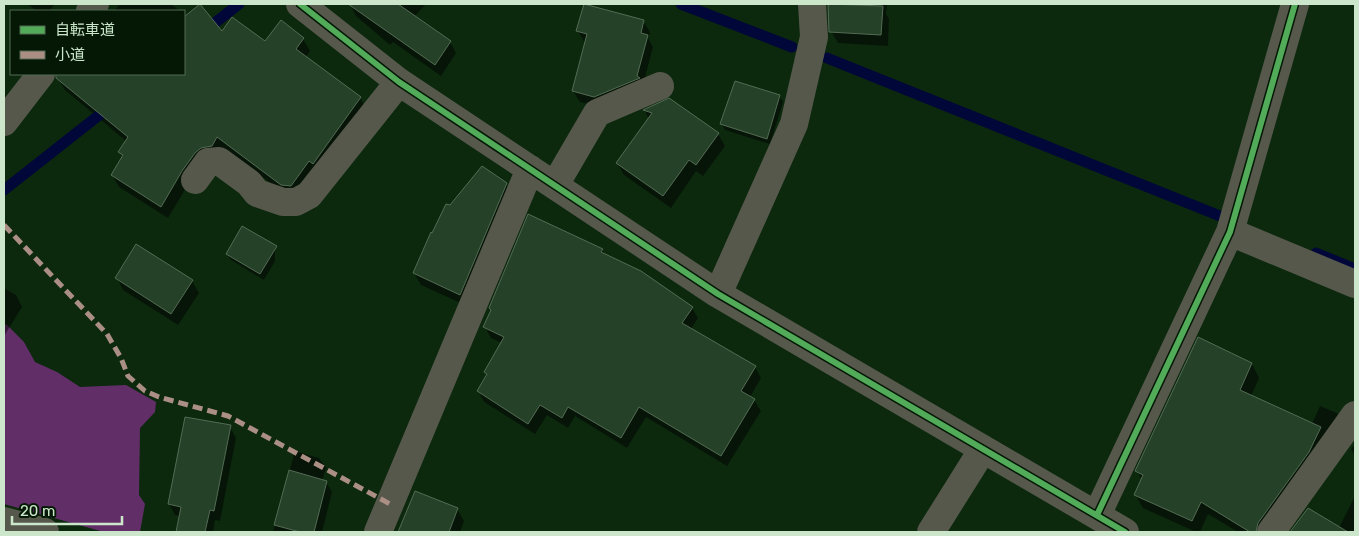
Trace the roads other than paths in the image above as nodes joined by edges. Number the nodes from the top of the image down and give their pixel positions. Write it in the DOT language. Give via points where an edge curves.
graph roads {
  1 [pos="300,4"];
  2 [pos="812,4"];
  3 [pos="1295,4"];
  4 [pos="40,75"];
  5 [pos="399,82"];
  6 [pos="660,86"];
  7 [pos="4,122"];
  8 [pos="530,169"];
  9 [pos="195,180"];
  10 [pos="555,185"];
  11 [pos="1230,232"];
  12 [pos="1355,284"];
  13 [pos="718,294"];
  14 [pos="1355,414"];
  15 [pos="983,449"];
  16 [pos="1097,516"];
  17 [pos="4,521"];
  18 [pos="45,532"];
  19 [pos="378,532"];
  20 [pos="930,532"];
  21 [pos="1125,532"];
  22 [pos="1271,532"];
  1 -- 5 [label="street"];
  2 -- 13 [label="street" via="814,37 794,124"];
  3 -- 11 [label="street"];
  4 -- 7 [label="street"];
  5 -- 8 [label="street"];
  5 -- 9 [label="street" via="309,195 296,202 283,202 257,193 219,161 208,162"];
  6 -- 10 [label="street" via="597,113"];
  8 -- 10 [label="street"];
  8 -- 19 [label="street"];
  10 -- 13 [label="street"];
  11 -- 12 [label="street"];
  11 -- 16 [label="street"];
  13 -- 15 [label="street"];
  14 -- 22 [label="street"];
  15 -- 16 [label="street"];
  15 -- 20 [label="street"];
  16 -- 21 [label="street"];
  17 -- 18 [label="street"];
}
